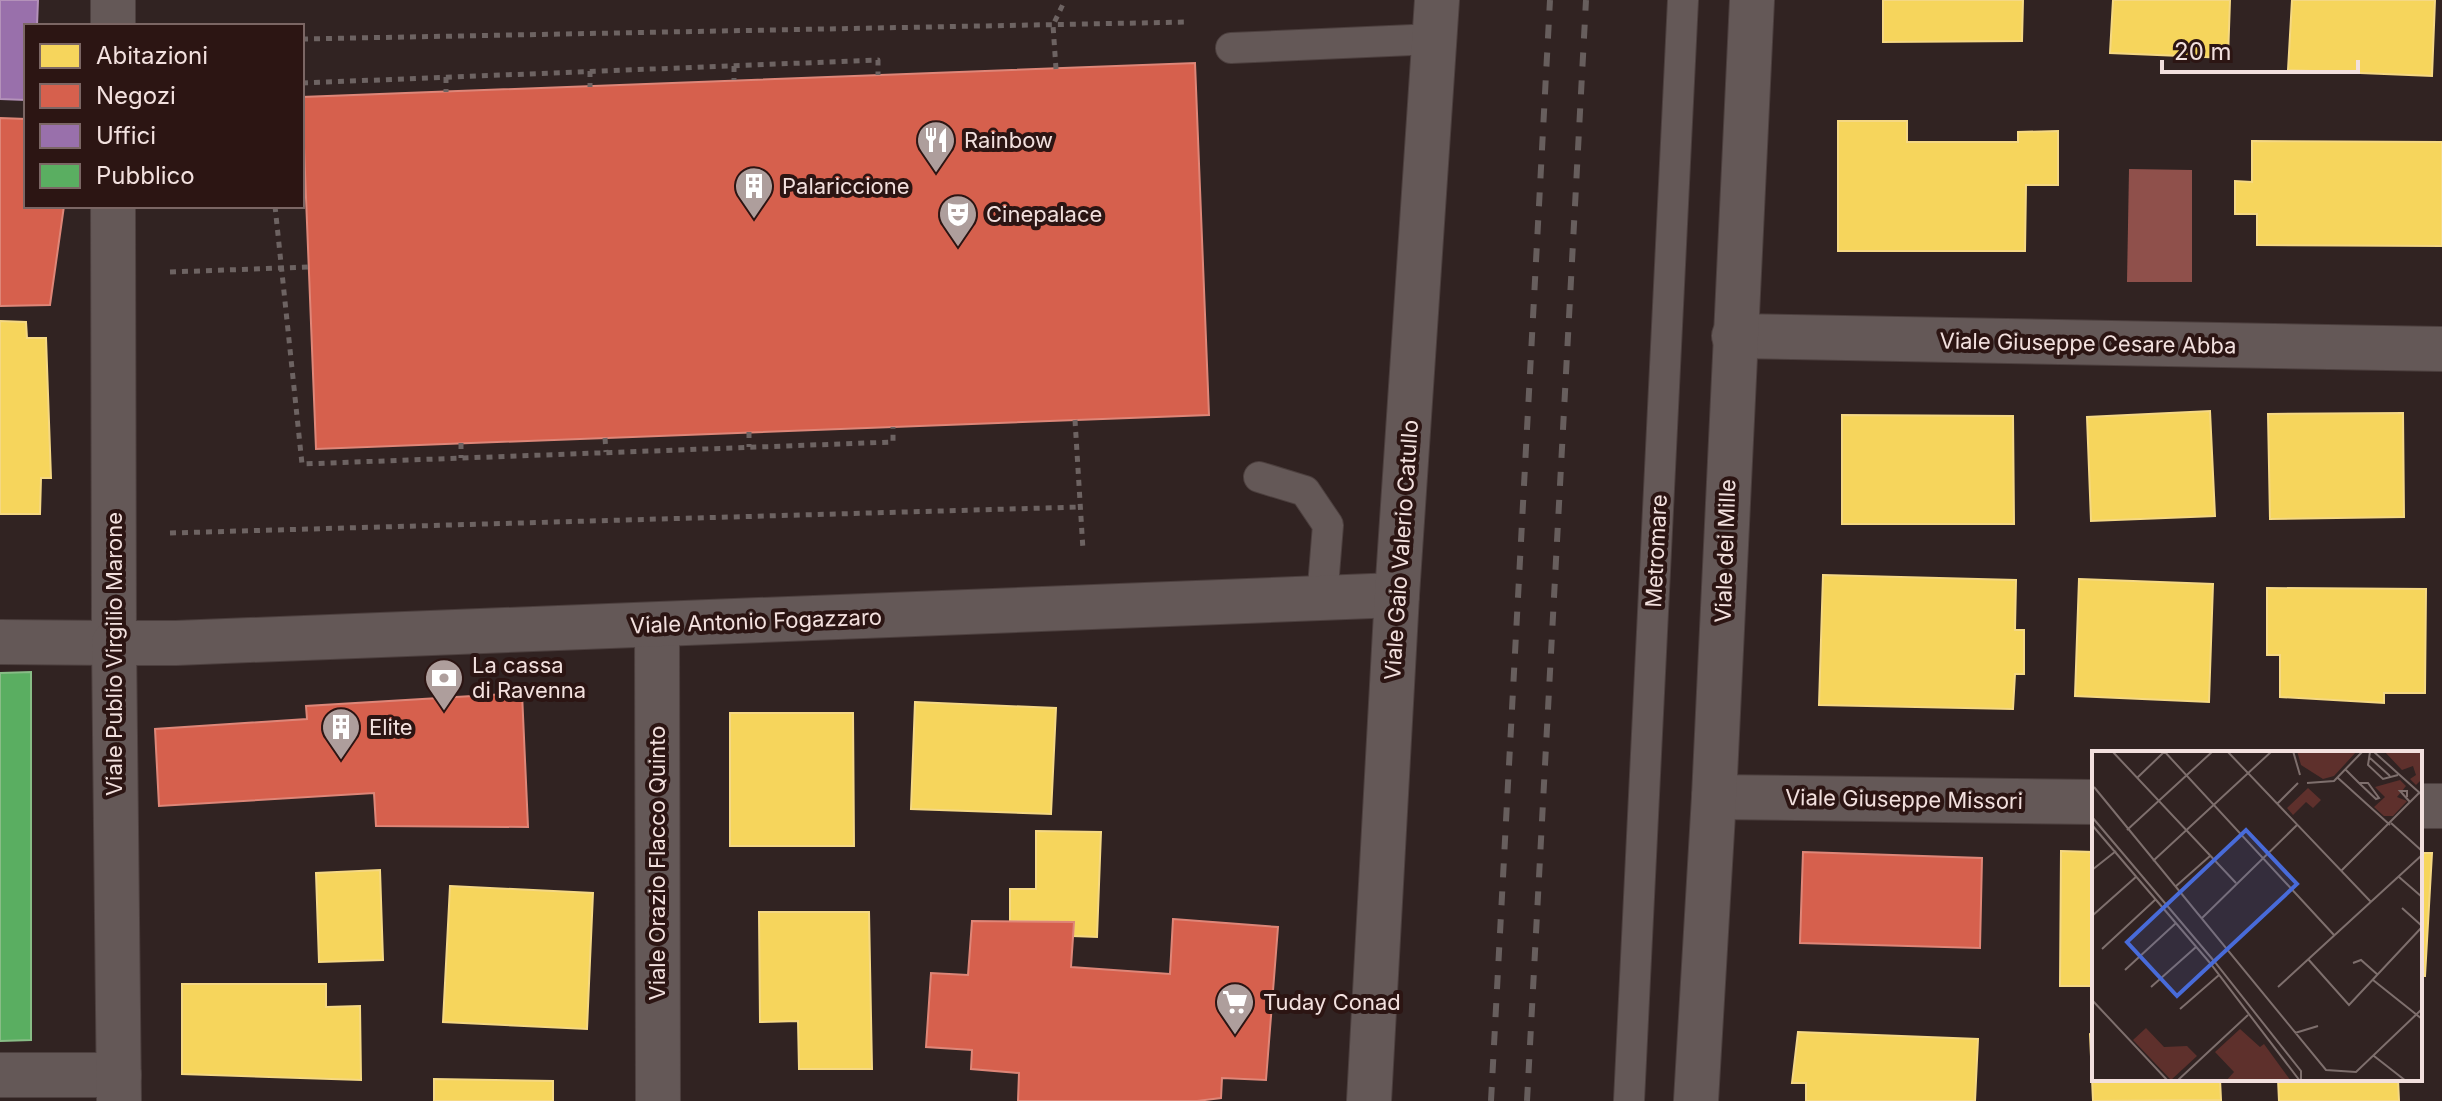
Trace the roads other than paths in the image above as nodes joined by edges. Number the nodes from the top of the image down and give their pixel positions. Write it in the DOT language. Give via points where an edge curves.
graph roads {
  1 [pos="113,0"];
  2 [pos="1683,0"];
  3 [pos="1752,0"];
  4 [pos="1436,20"];
  5 [pos="113,24"];
  6 [pos="1231,48"];
  7 [pos="113,208"];
  8 [pos="1734,336"];
  9 [pos="2442,349"];
  10 [pos="1259,477"];
  11 [pos="1397,595"];
  12 [pos="1322,599"];
  13 [pos="657,625"];
  14 [pos="0,642"];
  15 [pos="114,643"];
  16 [pos="1714,797"];
  17 [pos="2092,802"];
  18 [pos="0,1075"];
  19 [pos="119,1088"];
  20 [pos="658,1101"];
  21 [pos="1369,1101"];
  22 [pos="1629,1101"];
  23 [pos="1696,1101"];
  1 -- 5 [label="street"];
  2 -- 22 [label="lane, Metromare"];
  3 -- 8 [label="street, Viale dei Mille"];
  4 -- 6 [label="lane"];
  4 -- 11 [label="street, Viale Gaio Valerio Catullo"];
  7 -- 15 [label="street, Viale Publio Virgilio Marone"];
  8 -- 9 [label="street, Viale Giuseppe Cesare Abba"];
  8 -- 16 [label="street, Viale dei Mille"];
  10 -- 12 [label="lane" via="1305,491 1328,525"];
  11 -- 12 [label="street, Viale Antonio Fogazzaro"];
  11 -- 21 [label="street, Viale Gaio Valerio Catullo"];
  12 -- 13 [label="street, Viale Antonio Fogazzaro"];
  13 -- 15 [label="street, Viale Antonio Fogazzaro"];
  13 -- 20 [label="street, Viale Orazio Flacco Quinto"];
  14 -- 15 [label="street, Viale Antonio Fogazzaro"];
  15 -- 19 [label="street, Viale Publio Virgilio Marone"];
  16 -- 17 [label="street, Viale Giuseppe Missori"];
  16 -- 23 [label="street, Viale dei Mille"];
  18 -- 19 [label="street"];
}
